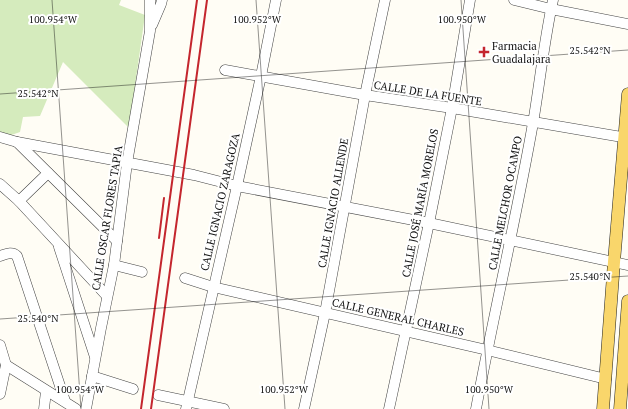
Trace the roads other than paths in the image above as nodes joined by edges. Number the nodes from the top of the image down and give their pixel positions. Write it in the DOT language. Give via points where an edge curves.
graph roads {
  1 [pos="150,0"];
  2 [pos="162,0"];
  3 [pos="276,0"];
  4 [pos="384,0"];
  5 [pos="470,0"];
  6 [pos="514,0"];
  7 [pos="552,4"];
  8 [pos="628,24"];
  9 [pos="150,31"];
  10 [pos="225,70"];
  11 [pos="261,76"];
  12 [pos="628,94"];
  13 [pos="365,95"];
  14 [pos="452,108"];
  15 [pos="533,122"];
  16 [pos="0,137"];
  17 [pos="626,137"];
  18 [pos="17,142"];
  19 [pos="127,162"];
  20 [pos="48,173"];
  21 [pos="0,184"];
  22 [pos="237,186"];
  23 [pos="19,201"];
  24 [pos="345,206"];
  25 [pos="429,223"];
  26 [pos="511,240"];
  27 [pos="117,241"];
  28 [pos="58,243"];
  29 [pos="0,256"];
  30 [pos="614,262"];
  31 [pos="114,265"];
  32 [pos="628,265"];
  33 [pos="142,272"];
  34 [pos="184,278"];
  35 [pos="213,287"];
  36 [pos="107,296"];
  37 [pos="628,301"];
  38 [pos="325,312"];
  39 [pos="628,315"];
  40 [pos="406,332"];
  41 [pos="0,344"];
  42 [pos="487,350"];
  43 [pos="95,358"];
  44 [pos="6,365"];
  45 [pos="92,376"];
  46 [pos="606,379"];
  47 [pos="1,387"];
  48 [pos="133,389"];
  49 [pos="46,391"];
  50 [pos="158,395"];
  51 [pos="65,402"];
  52 [pos="186,405"];
  53 [pos="44,409"];
  54 [pos="76,409"];
  55 [pos="86,409"];
  56 [pos="224,409"];
  57 [pos="304,409"];
  58 [pos="389,409"];
  59 [pos="476,409"];
  60 [pos="603,409"];
  61 [pos="620,409"];
  1 -- 9 [label="street, CALLE OSCAR FLORES TAPIA"];
  2 -- 9 [label="street, CALLE OSCAR FLORES TAPIA"];
  3 -- 11 [label="street, CALLE IGNACIO ZARAGOZA"];
  4 -- 13 [label="street, CALLE IGNACIO ALLENDE"];
  5 -- 14 [label="street, CALLE JOSÉ MARÍA MORELOS"];
  6 -- 7 [label="street"];
  7 -- 8 [label="street"];
  7 -- 15 [label="street, CALLE MELCHOR OCAMPO"];
  9 -- 19 [label="street, CALLE OSCAR FLORES TAPIA"];
  10 -- 11 [label="street, CALLE DE LA FUENTE"];
  11 -- 13 [label="street, CALLE DE LA FUENTE"];
  11 -- 22 [label="street, CALLE IGNACIO ZARAGOZA"];
  12 -- 17 [label="main road"];
  13 -- 14 [label="street, CALLE DE LA FUENTE"];
  13 -- 24 [label="street, CALLE IGNACIO ALLENDE"];
  14 -- 15 [label="street, CALLE DE LA FUENTE"];
  14 -- 25 [label="street, CALLE JOSÉ MARÍA MORELOS"];
  15 -- 17 [label="street, CALLE DE LA FUENTE"];
  15 -- 26 [label="street, CALLE MELCHOR OCAMPO"];
  16 -- 18 [label="street"];
  17 -- 30 [label="main road"];
  18 -- 19 [label="street"];
  18 -- 20 [label="street"];
  19 -- 22 [label="street"];
  19 -- 27 [label="street, CALLE OSCAR FLORES TAPIA"];
  20 -- 23 [label="street"];
  20 -- 27 [label="street"];
  21 -- 23 [label="street"];
  22 -- 24 [label="street"];
  22 -- 35 [label="street, CALLE IGNACIO ZARAGOZA"];
  23 -- 28 [label="street"];
  24 -- 25 [label="street"];
  24 -- 38 [label="street, CALLE IGNACIO ALLENDE"];
  25 -- 26 [label="street"];
  25 -- 40 [label="street, CALLE JOSÉ MARÍA MORELOS"];
  26 -- 30 [label="street"];
  26 -- 42 [label="street, CALLE MELCHOR OCAMPO"];
  27 -- 31 [label="street, CALLE OSCAR FLORES TAPIA"];
  28 -- 36 [label="street"];
  28 -- 43 [label="street"];
  29 -- 51 [label="street" via="9,253 17,256"];
  30 -- 32 [label="street"];
  30 -- 46 [label="main road"];
  31 -- 33 [label="street"];
  31 -- 36 [label="street, CALLE OSCAR FLORES TAPIA"];
  34 -- 35 [label="street, CALLE GENERAL CHARLES"];
  35 -- 38 [label="street, CALLE GENERAL CHARLES"];
  35 -- 52 [label="street, CALLE IGNACIO ZARAGOZA"];
  36 -- 43 [label="street, CALLE OSCAR FLORES TAPIA"];
  37 -- 39 [label="main road"];
  38 -- 40 [label="street, CALLE GENERAL CHARLES"];
  38 -- 57 [label="street, CALLE IGNACIO ALLENDE"];
  39 -- 61 [label="main road"];
  40 -- 42 [label="street, CALLE GENERAL CHARLES"];
  40 -- 58 [label="street, CALLE JOSÉ MARÍA MORELOS"];
  41 -- 44 [label="street"];
  42 -- 46 [label="street, CALLE GENERAL CHARLES"];
  42 -- 59 [label="street, CALLE MELCHOR OCAMPO"];
  43 -- 45 [label="street, CALLE OSCAR FLORES TAPIA"];
  44 -- 47 [label="street"];
  44 -- 49 [label="street"];
  45 -- 48 [label="street"];
  45 -- 55 [label="street, CALLE OSCAR FLORES TAPIA"];
  46 -- 60 [label="main road"];
  49 -- 51 [label="street"];
  49 -- 53 [label="street"];
  50 -- 52 [label="street"];
  51 -- 54 [label="street"];
  52 -- 56 [label="street"];
}
